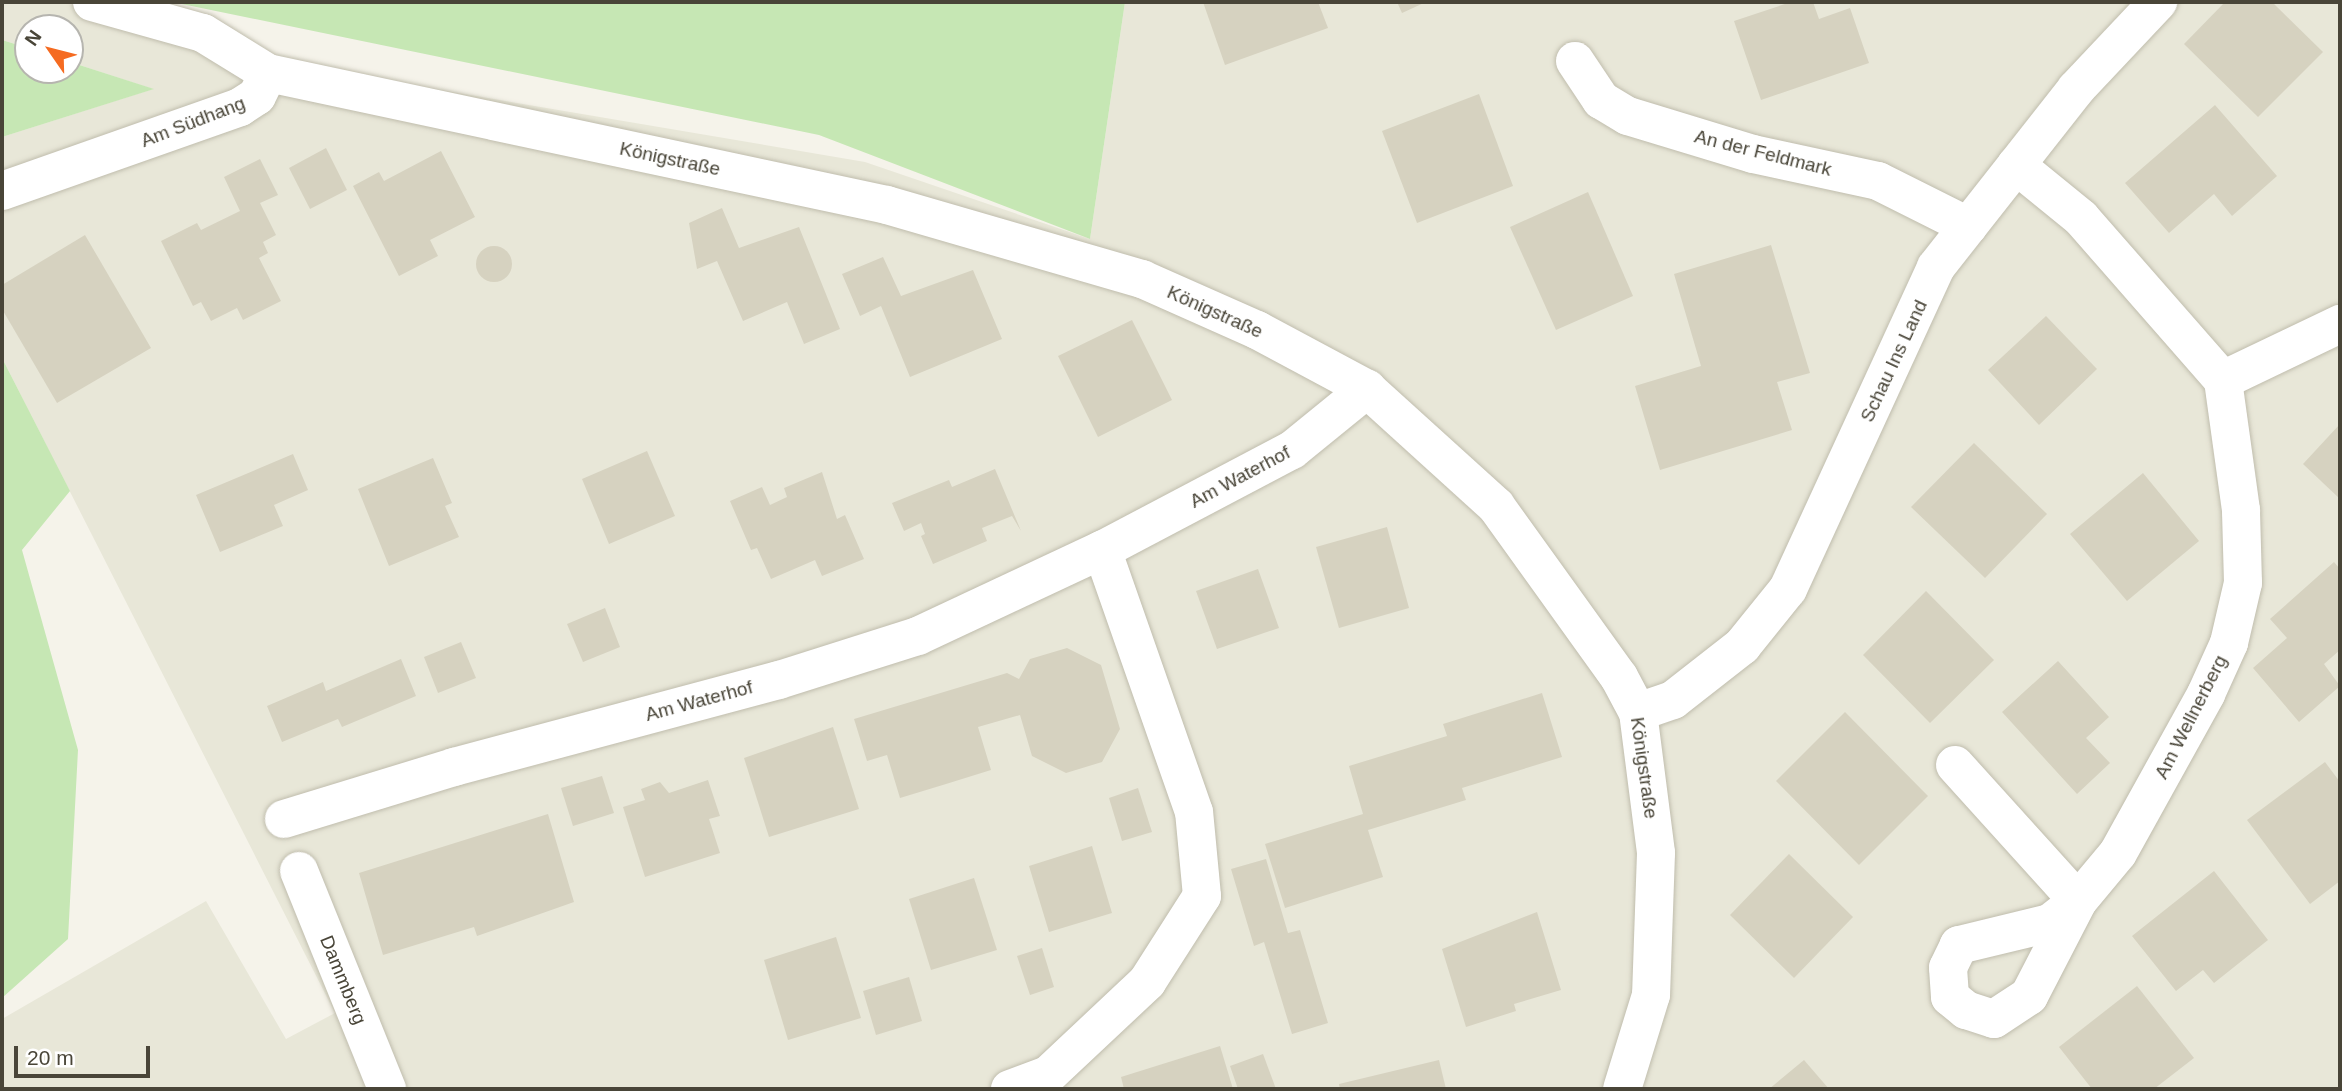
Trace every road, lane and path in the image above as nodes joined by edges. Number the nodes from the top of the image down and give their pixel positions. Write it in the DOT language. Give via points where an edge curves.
graph roads {
  1 [pos="92,2"];
  2 [pos="2158,2"];
  3 [pos="1575,61"];
  4 [pos="268,73"];
  5 [pos="2015,165"];
  6 [pos="2,191"];
  7 [pos="1968,226"];
  8 [pos="2340,324"];
  9 [pos="2222,380"];
  10 [pos="1367,389"];
  11 [pos="1102,550"];
  12 [pos="1638,712"];
  13 [pos="1955,765"];
  14 [pos="284,819"];
  15 [pos="299,872"];
  16 [pos="2078,901"];
  17 [pos="387,1089"];
  18 [pos="1010,1089"];
  19 [pos="1622,1089"];
  1 -- 4 [label="street" via="203,33"];
  2 -- 5 [label="street, Schau Ins Land" via="2076,89"];
  3 -- 7 [label="street, An der Feldmark" via="1601,100 1628,116 1753,154 1878,181"];
  4 -- 6 [label="street, Am Südhang" via="257,96 240,107"];
  4 -- 10 [label="street, Königstraße" via="887,205 1142,279 1257,330"];
  5 -- 7 [label="street, Schau Ins Land"];
  5 -- 9 [label="street" via="2081,218"];
  7 -- 12 [label="street, Schau Ins Land" via="1937,267 1788,589 1742,646 1673,700"];
  8 -- 9 [label="street"];
  9 -- 16 [label="street, Am Wellnerberg" via="2242,522 2243,583 2229,643 2118,853"];
  10 -- 11 [label="street, Am Waterhof" via="1292,450"];
  10 -- 12 [label="street, Königstraße" via="1496,506 1619,677"];
  11 -- 14 [label="street, Am Waterhof" via="918,636"];
  11 -- 18 [label="street" via="1194,812 1202,896 1147,982 1048,1075"];
  12 -- 19 [label="street, Königstraße" via="1656,853 1651,995"];
  13 -- 16 [label="street"];
  15 -- 17 [label="street, Dammberg"];
  16 -- 16 [label="street, Am Wellnerberg" via="2029,996 2009,1012 1994,1019 1980,1017 1950,997 1948,968 1959,944 2050,923"];
}
